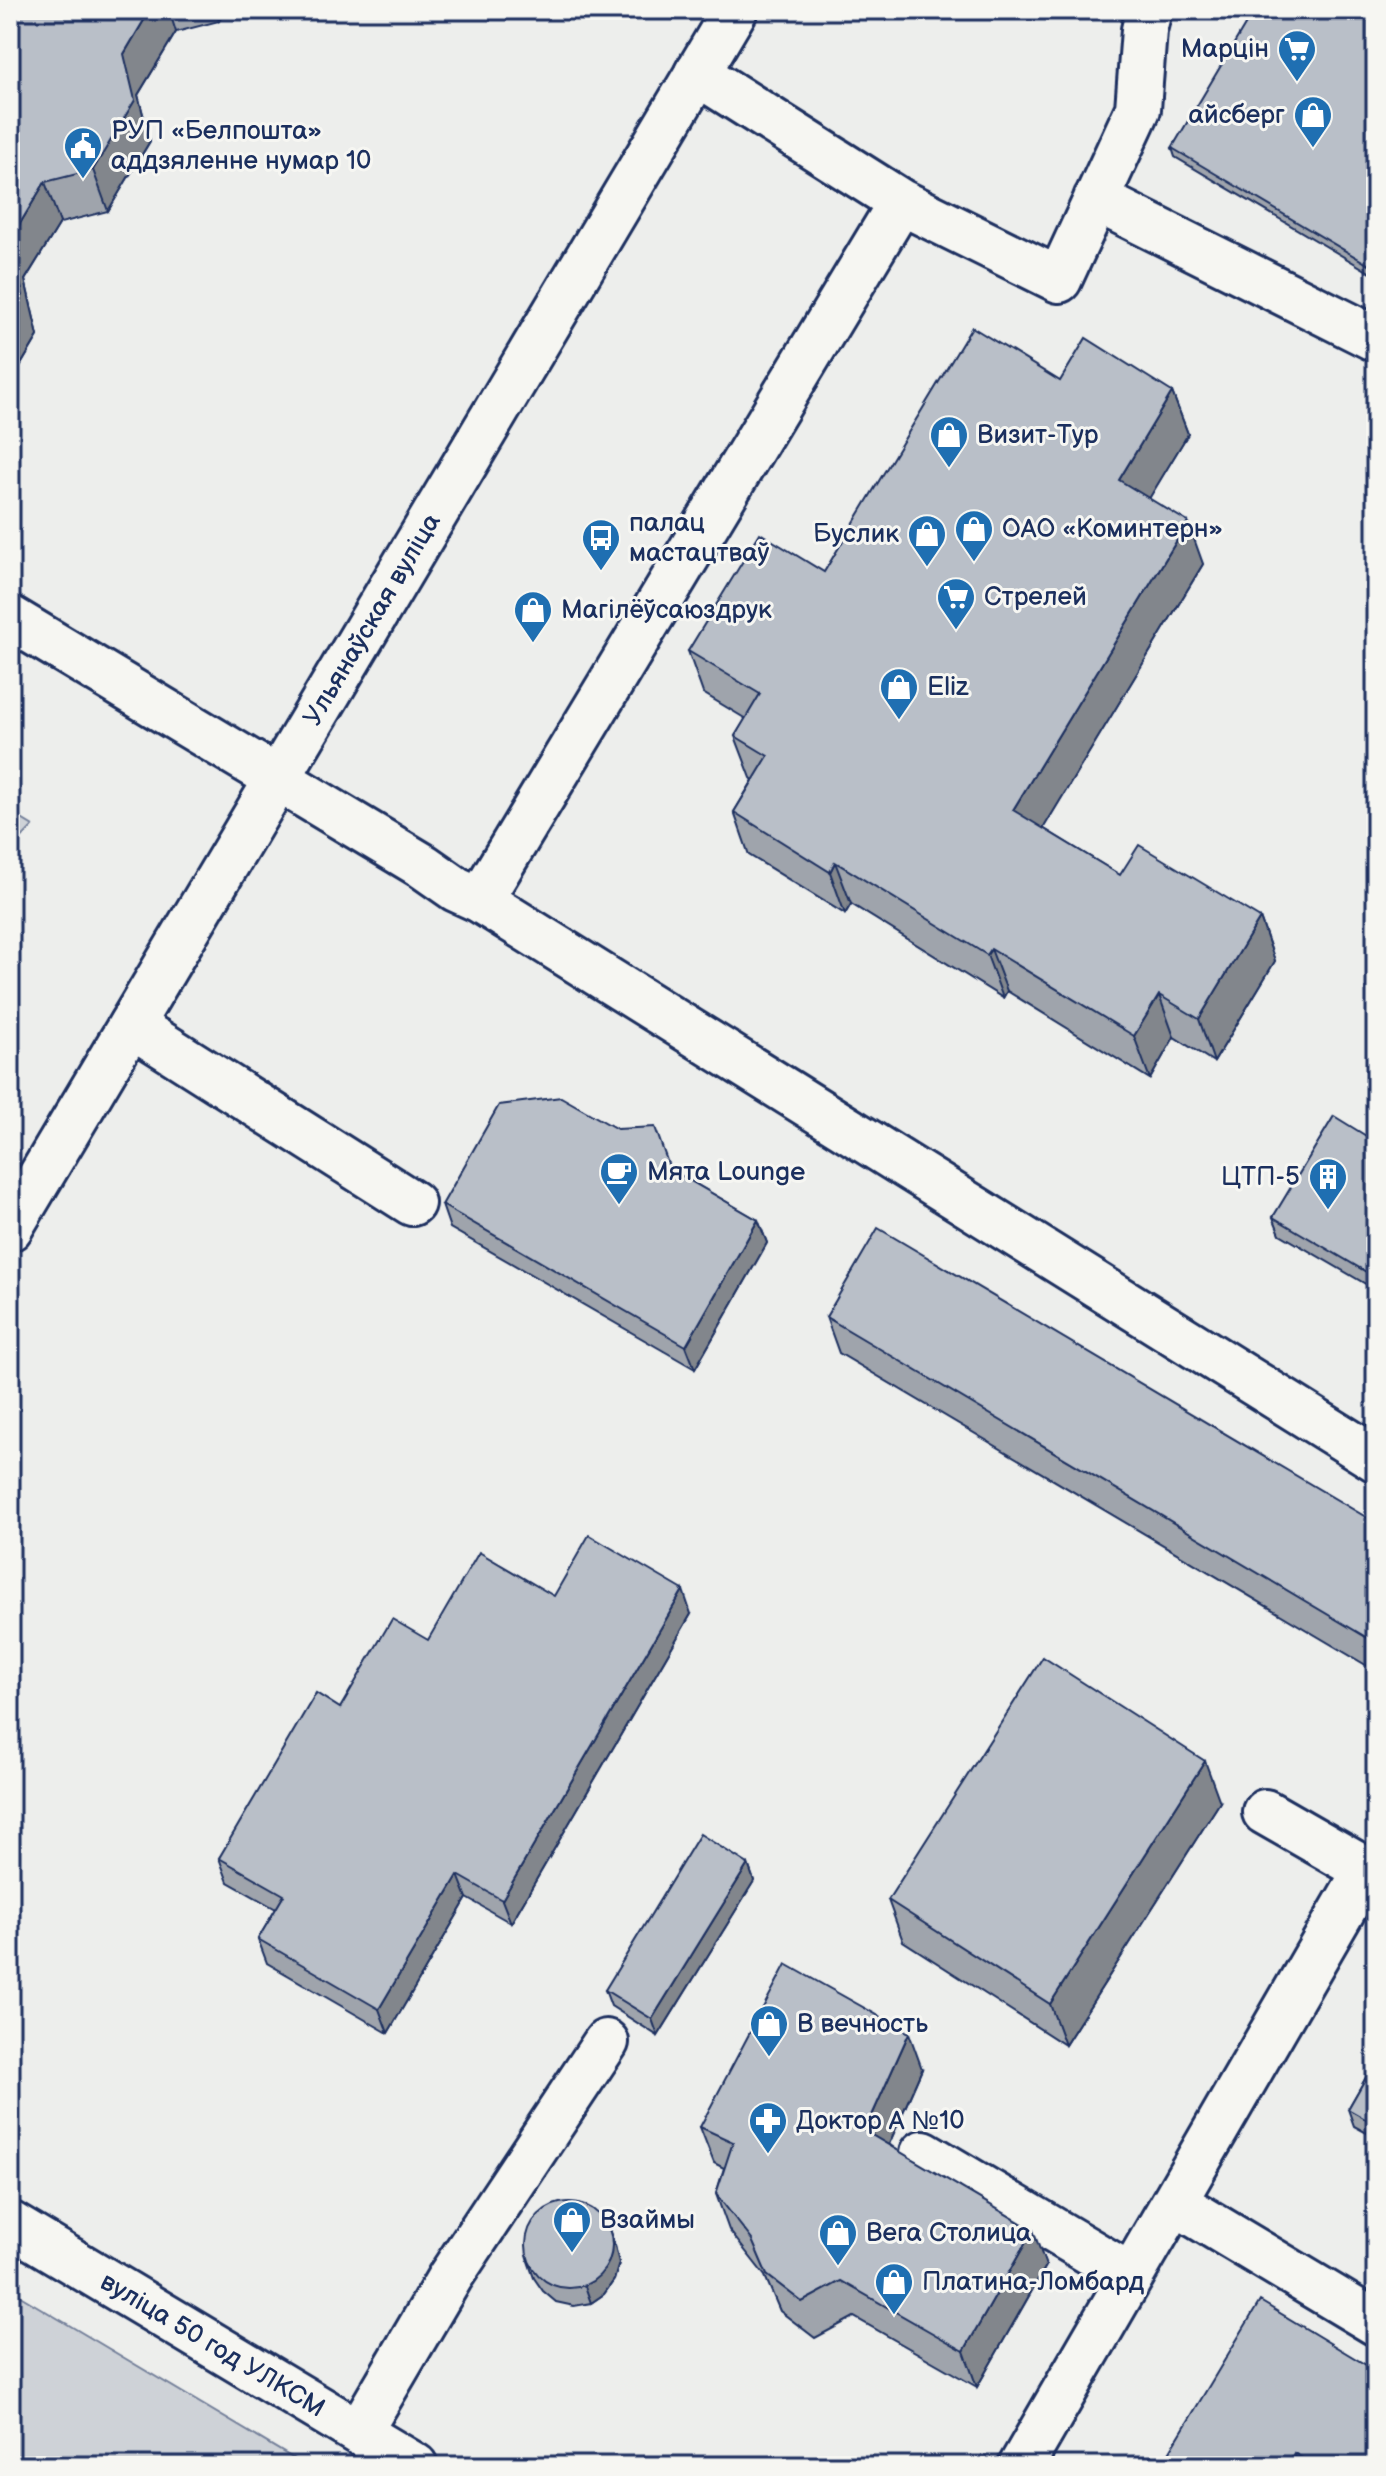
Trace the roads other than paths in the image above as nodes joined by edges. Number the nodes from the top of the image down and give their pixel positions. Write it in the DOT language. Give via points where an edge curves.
graph roads {
  1 [pos="735,10"];
  2 [pos="1149,10"];
  3 [pos="697,73"];
  4 [pos="1096,199"];
  5 [pos="901,202"];
  6 [pos="1376,339"];
  7 [pos="10,618"];
  8 [pos="277,779"];
  9 [pos="480,900"];
  10 [pos="131,1025"];
  11 [pos="412,1203"];
  12 [pos="10,1228"];
  13 [pos="1376,1459"];
  14 [pos="1265,1812"];
  15 [pos="606,2042"];
  16 [pos="923,2153"];
  17 [pos="1174,2202"];
  18 [pos="10,2224"];
  19 [pos="1131,2276"];
  20 [pos="1376,2323"];
  21 [pos="359,2432"];
  22 [pos="415,2466"];
  23 [pos="1021,2466"];
  1 -- 3 [label="main road, Ульянаўская вуліца"];
  2 -- 4 [label="main road" via="1138,109"];
  3 -- 5 [label="main road"];
  3 -- 8 [label="main road, Ульянаўская вуліца"];
  4 -- 5 [label="main road" via="1059,280"];
  4 -- 6 [label="main road"];
  5 -- 9 [label="main road"];
  7 -- 8 [label="main road"];
  8 -- 9 [label="main road"];
  8 -- 10 [label="main road, Ульянаўская вуліца"];
  9 -- 13 [label="main road"];
  10 -- 11 [label="main road"];
  10 -- 12 [label="main road, Ульянаўская вуліца"];
  14 -- 17 [label="main road" via="1366,1870"];
  15 -- 21 [label="main road" via="450,2277"];
  16 -- 19 [label="main road"];
  17 -- 19 [label="main road"];
  17 -- 20 [label="main road"];
  18 -- 21 [label="main road, вуліца 50 год УЛКСМ"];
  19 -- 23 [label="main road"];
  21 -- 22 [label="main road, вуліца 50 год УЛКСМ"];
}
